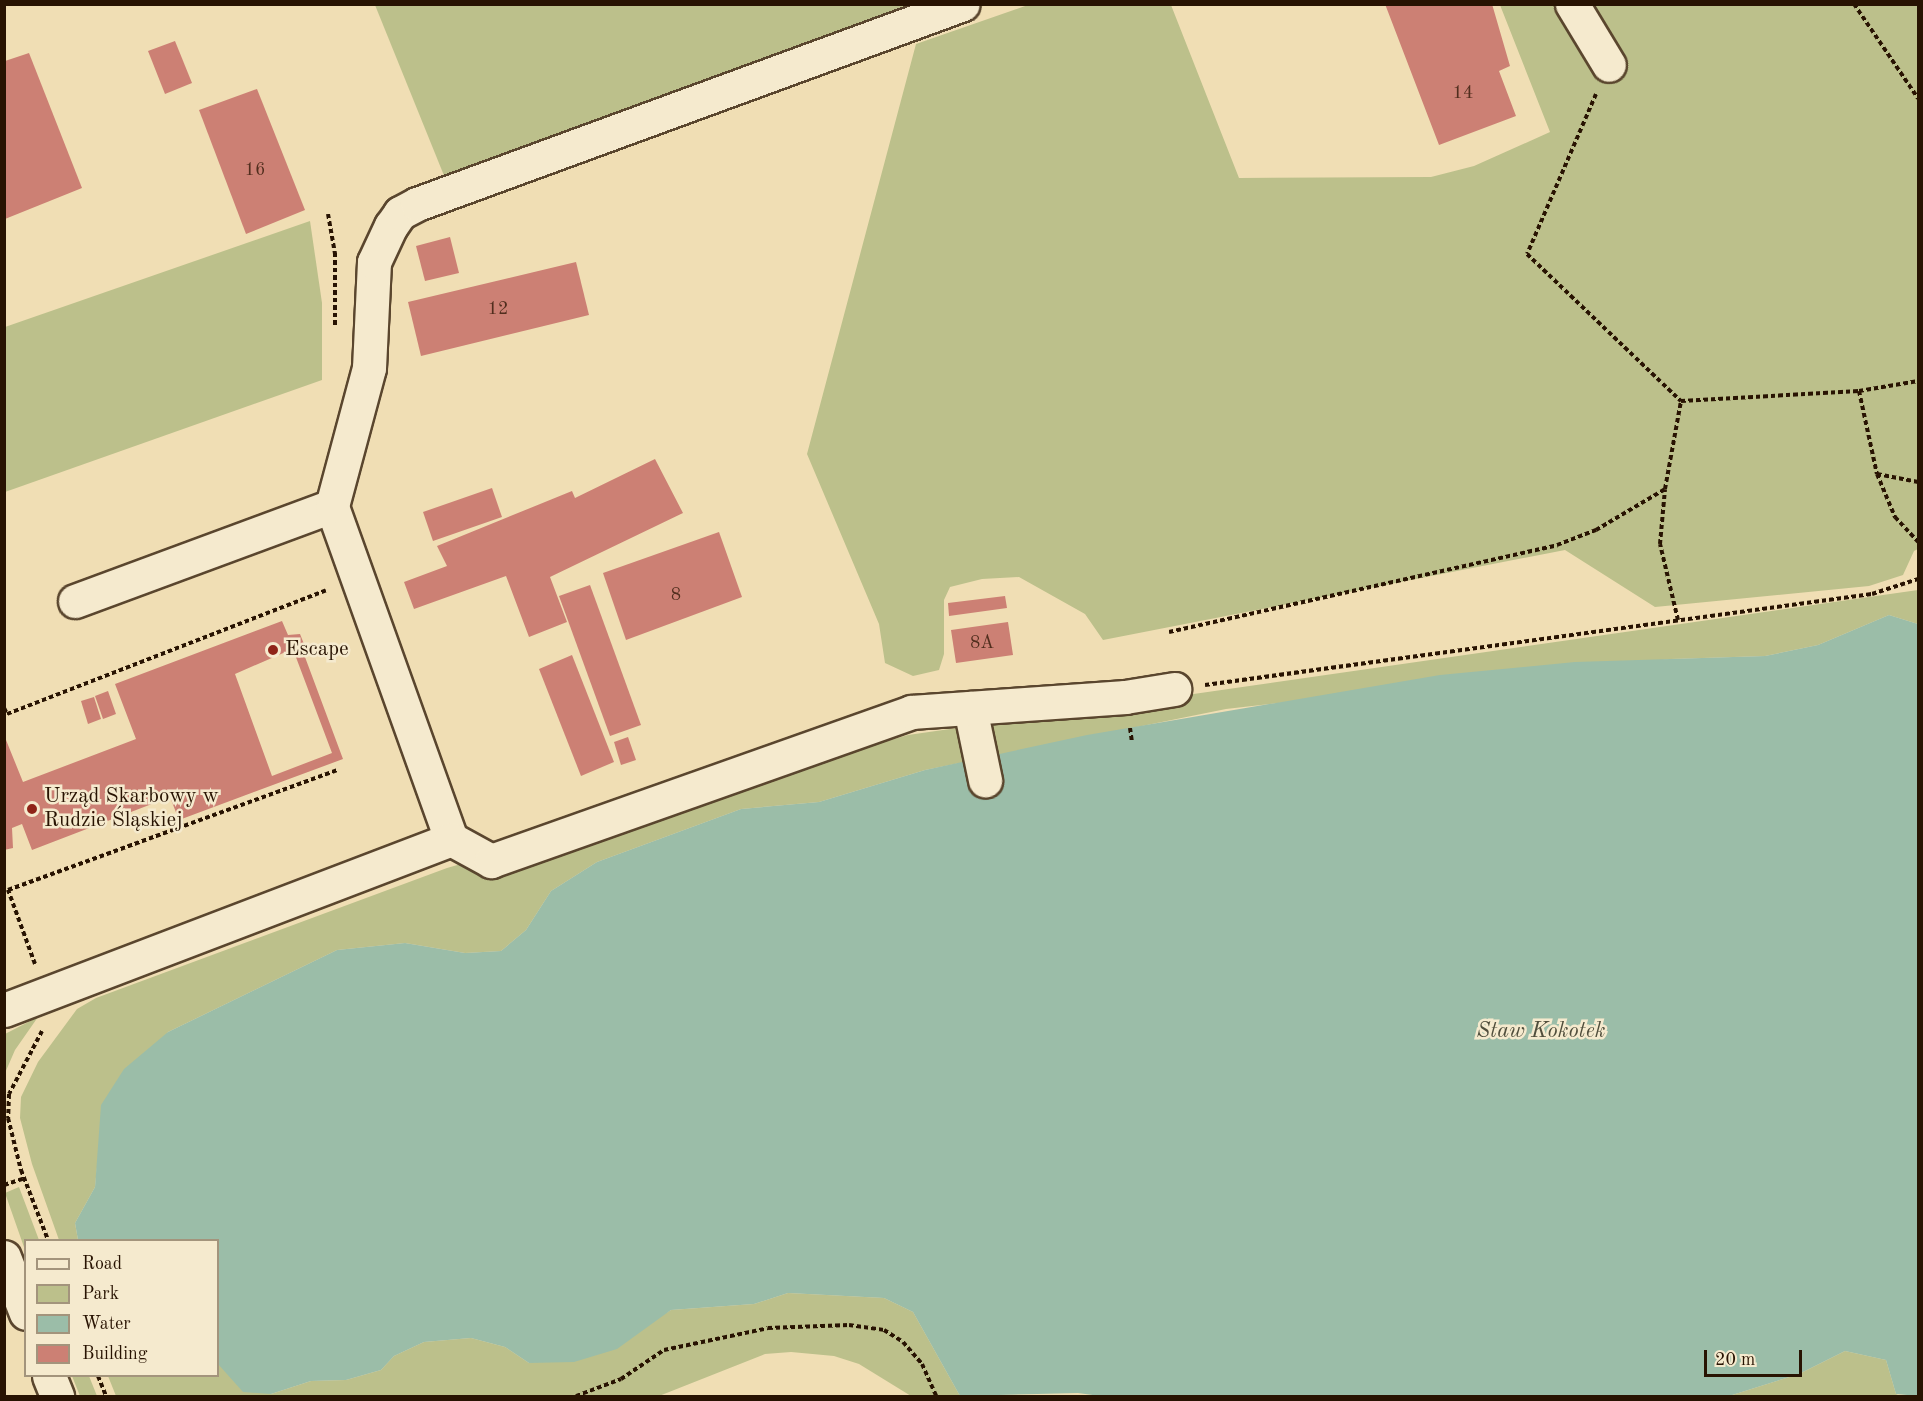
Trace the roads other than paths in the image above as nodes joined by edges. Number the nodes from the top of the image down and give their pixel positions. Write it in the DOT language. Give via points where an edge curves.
graph roads {
  1 [pos="963,4"];
  2 [pos="1572,4"];
  3 [pos="1609,65"];
  4 [pos="332,506"];
  5 [pos="75,601"];
  6 [pos="1174,689"];
  7 [pos="970,708"];
  8 [pos="985,780"];
  9 [pos="451,839"];
  10 [pos="4,1010"];
  11 [pos="4,1257"];
  12 [pos="24,1308"];
  13 [pos="49,1377"];
  14 [pos="57,1396"];
  1 -- 4 [label="lane" via="400,213 374,262 369,368"];
  2 -- 3 [label="lane"];
  4 -- 5 [label="lane"];
  4 -- 9 [label="lane"];
  6 -- 7 [label="lane" via="1125,697"];
  7 -- 8 [label="lane"];
  7 -- 9 [label="lane" via="911,711 491,861"];
  9 -- 10 [label="lane"];
  11 -- 12 [label="lane"];
  13 -- 14 [label="lane"];
}
